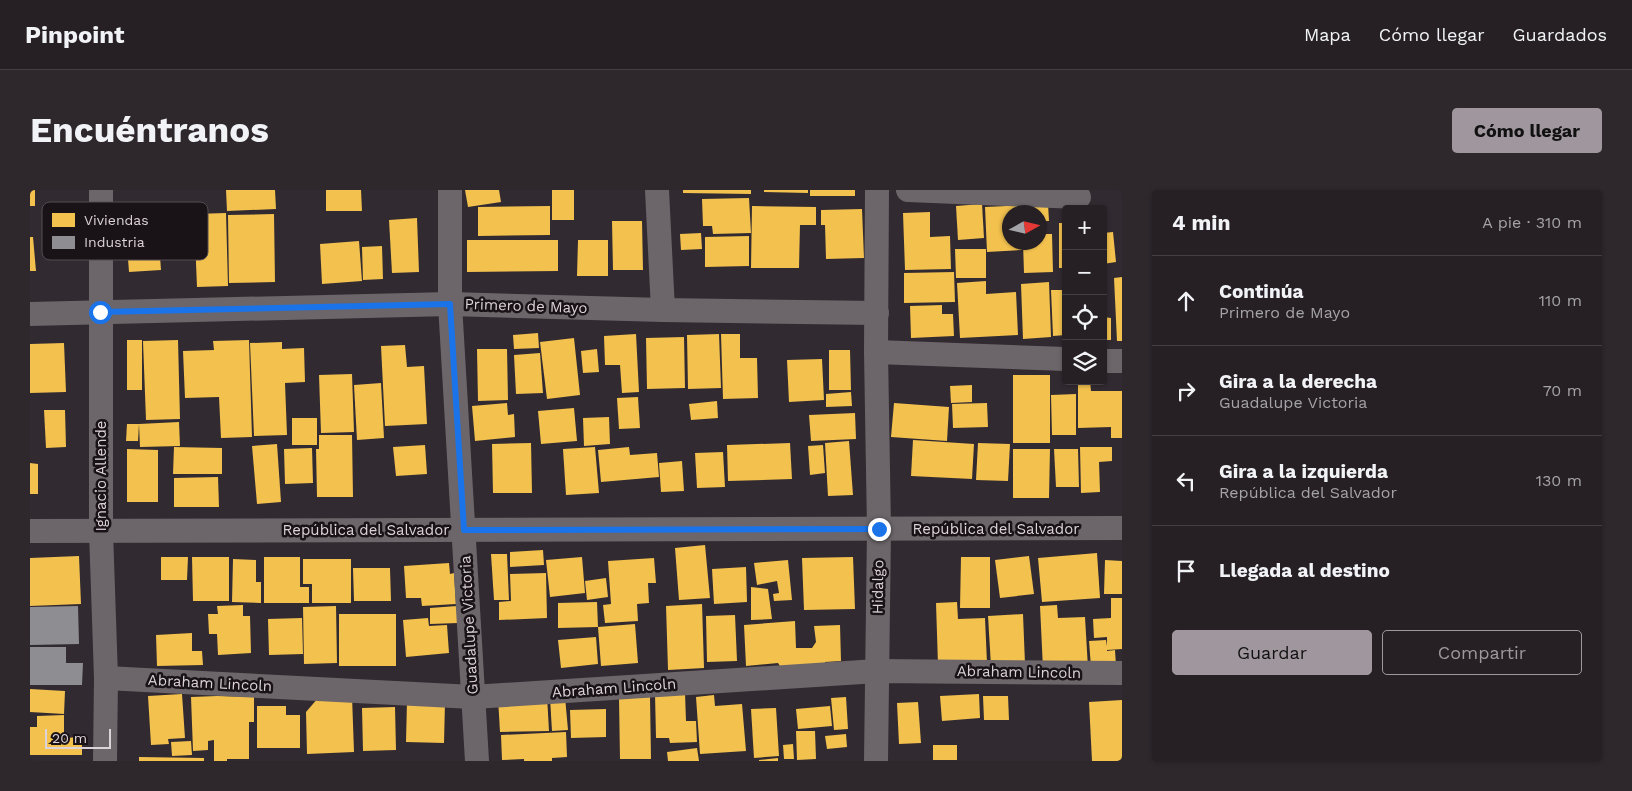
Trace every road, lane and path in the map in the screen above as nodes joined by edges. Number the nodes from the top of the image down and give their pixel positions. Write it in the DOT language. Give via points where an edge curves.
graph roads {
  1 [pos="450,190"];
  2 [pos="657,190"];
  3 [pos="877,190"];
  4 [pos="908,190"];
  5 [pos="1079,197"];
  6 [pos="100,260"];
  7 [pos="450,304"];
  8 [pos="663,310"];
  9 [pos="100,312"];
  10 [pos="877,313"];
  11 [pos="30,314"];
  12 [pos="876,352"];
  13 [pos="1062,359"];
  14 [pos="1107,361"];
  15 [pos="1122,361"];
  16 [pos="1122,528"];
  17 [pos="879,529"];
  18 [pos="464,530"];
  19 [pos="30,531"];
  20 [pos="101,531"];
  21 [pos="877,671"];
  22 [pos="1122,673"];
  23 [pos="106,678"];
  24 [pos="473,697"];
  25 [pos="104,761"];
  26 [pos="477,761"];
  27 [pos="876,761"];
  1 -- 7 [label="street, Guadalupe Victoria"];
  2 -- 8 [label="street"];
  3 -- 10 [label="street, Hidalgo"];
  4 -- 5 [label="street"];
  6 -- 9 [label="street, Ignacio Allende"];
  7 -- 8 [label="street, Primero de Mayo"];
  7 -- 9 [label="street, Primero de Mayo"];
  7 -- 18 [label="street, Guadalupe Victoria"];
  8 -- 10 [label="street, Primero de Mayo"];
  9 -- 11 [label="street, Primero de Mayo"];
  9 -- 20 [label="street, Ignacio Allende"];
  10 -- 12 [label="street, Hidalgo"];
  12 -- 13 [label="street"];
  12 -- 17 [label="street, Hidalgo"];
  14 -- 15 [label="street"];
  16 -- 17 [label="street, República del Salvador"];
  17 -- 18 [label="street, República del Salvador"];
  17 -- 21 [label="street, Hidalgo"];
  18 -- 20 [label="street, República del Salvador"];
  18 -- 24 [label="street, Guadalupe Victoria"];
  19 -- 20 [label="street, República del Salvador"];
  20 -- 23 [label="street, Ignacio Allende"];
  21 -- 22 [label="street, Abraham Lincoln"];
  21 -- 24 [label="street, Abraham Lincoln"];
  21 -- 27 [label="street, Hidalgo"];
  23 -- 24 [label="street, Abraham Lincoln"];
  23 -- 25 [label="street, Ignacio Allende"];
  24 -- 26 [label="street, Guadalupe Victoria"];
}
